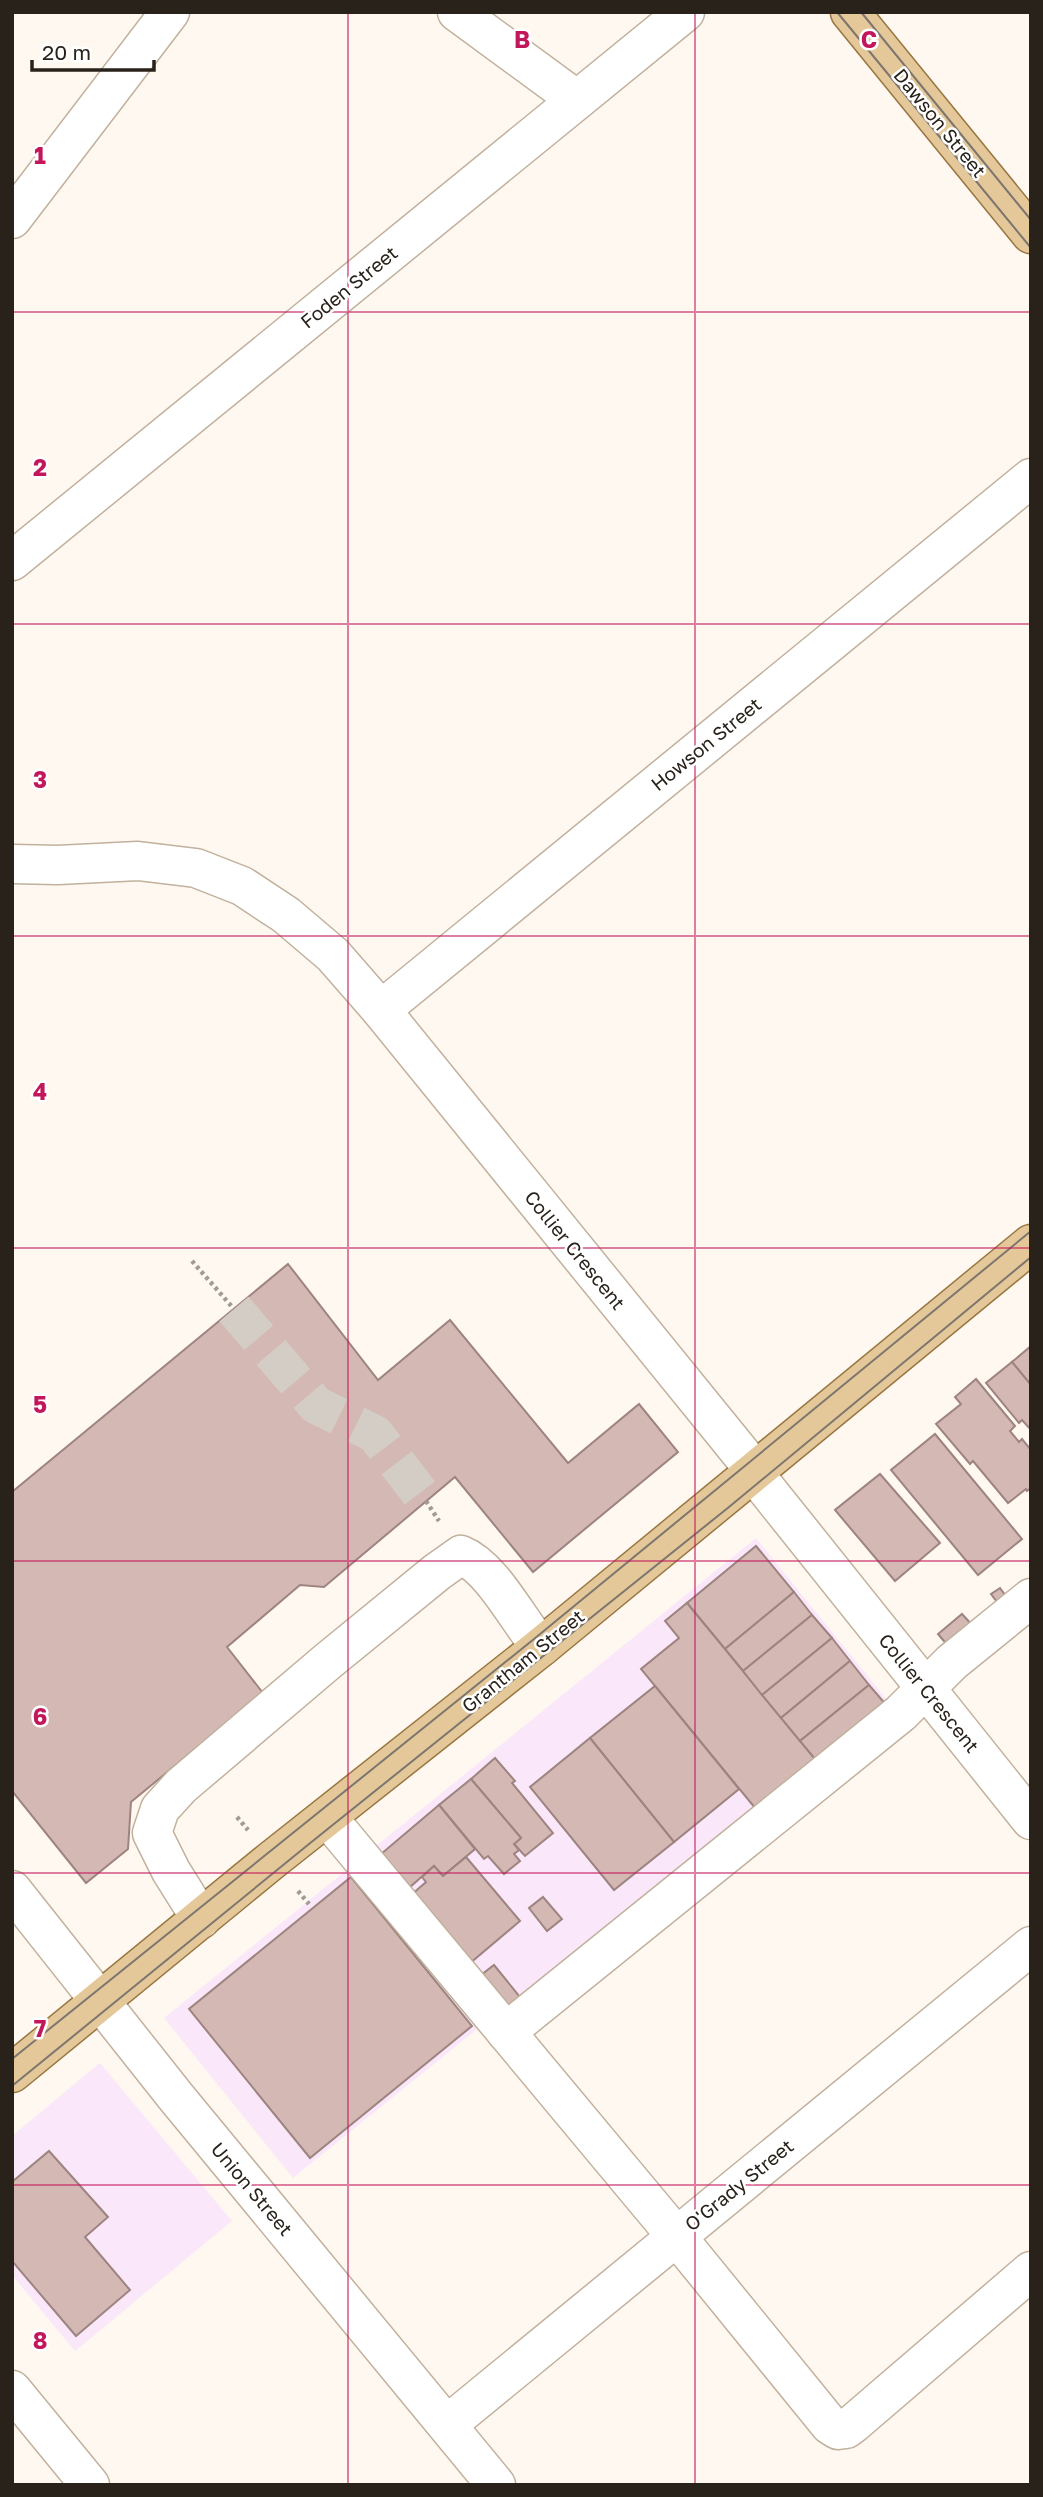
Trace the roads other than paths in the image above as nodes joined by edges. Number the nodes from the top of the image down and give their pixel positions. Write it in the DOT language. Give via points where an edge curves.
graph roads {
  1 [pos="170,12"];
  2 [pos="457,12"];
  3 [pos="685,12"];
  4 [pos="849,12"];
  5 [pos="577,100"];
  6 [pos="12,219"];
  7 [pos="1031,234"];
  8 [pos="1031,478"];
  9 [pos="12,561"];
  10 [pos="12,864"];
  11 [pos="381,1010"];
  12 [pos="1031,1244"];
  13 [pos="754,1472"];
  14 [pos="1031,1598"];
  15 [pos="541,1647"];
  16 [pos="924,1688"];
  17 [pos="327,1817"];
  18 [pos="1031,1819"];
  19 [pos="12,1890"];
  20 [pos="201,1919"];
  21 [pos="1031,1947"];
  22 [pos="100,2002"];
  23 [pos="506,2032"];
  24 [pos="12,2073"];
  25 [pos="677,2236"];
  26 [pos="1031,2271"];
  27 [pos="12,2390"];
  28 [pos="448,2424"];
  29 [pos="75,2480"];
  30 [pos="496,2485"];
  1 -- 6 [label="street"];
  2 -- 5 [label="street"];
  3 -- 5 [label="street, Foden Street"];
  4 -- 7 [label="main road, Dawson Street"];
  5 -- 9 [label="street, Foden Street"];
  8 -- 11 [label="street, Howson Street"];
  10 -- 11 [label="street, Collier Crescent" via="138,861 196,868 242,886 333,955"];
  11 -- 13 [label="street, Collier Crescent"];
  12 -- 13 [label="main road, Grantham Street"];
  13 -- 15 [label="main road, Grantham Street"];
  13 -- 16 [label="street, Collier Crescent"];
  14 -- 16 [label="street"];
  15 -- 17 [label="main road, Grantham Street"];
  15 -- 20 [label="street" via="478,1565 459,1555 231,1743 160,1809 152,1833"];
  16 -- 18 [label="street, Collier Crescent"];
  16 -- 23 [label="street" via="907,1708"];
  17 -- 20 [label="main road, Grantham Street"];
  17 -- 23 [label="street"];
  19 -- 22 [label="street, Union Street"];
  20 -- 22 [label="main road, Grantham Street"];
  21 -- 25 [label="street, O'Grady Street"];
  22 -- 24 [label="main road, Grantham Street"];
  22 -- 28 [label="street, Union Street"];
  23 -- 25 [label="street"];
  25 -- 26 [label="street" via="838,2430 854,2423"];
  25 -- 28 [label="street, O'Grady Street"];
  27 -- 29 [label="street"];
  28 -- 30 [label="street, Union Street"];
}
